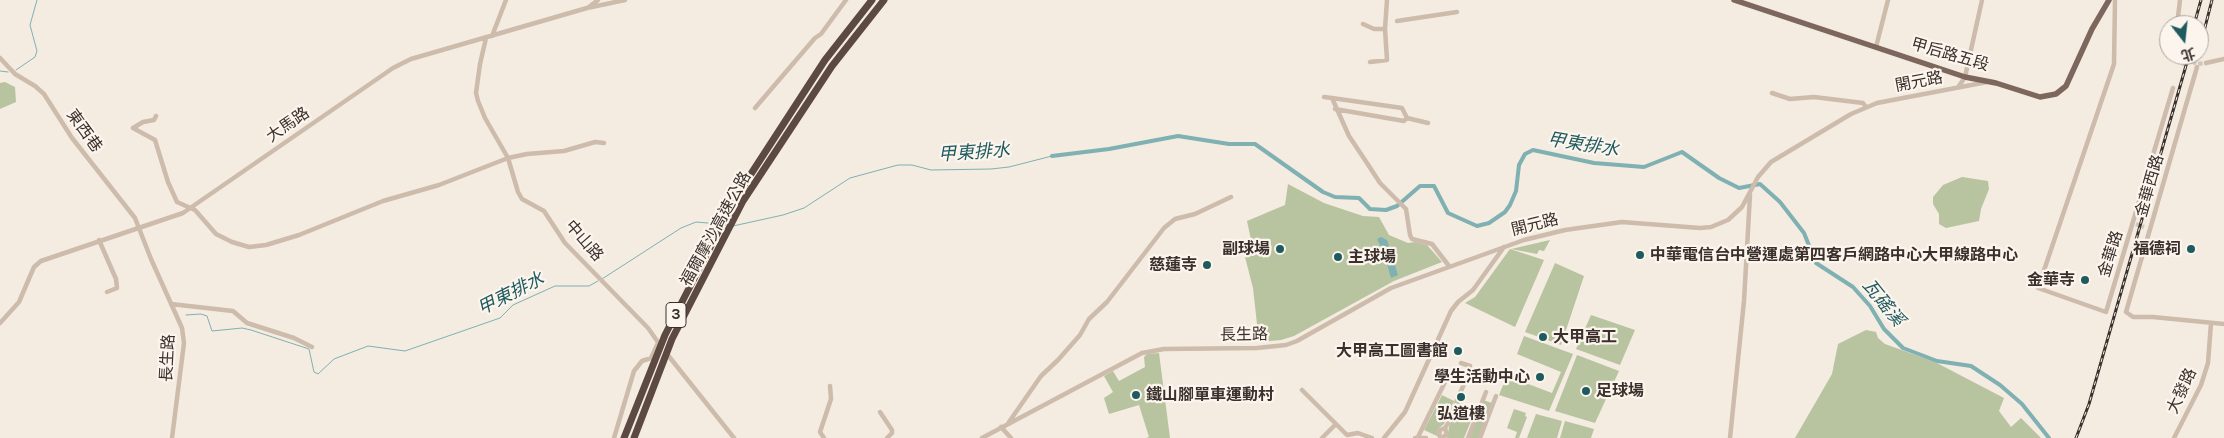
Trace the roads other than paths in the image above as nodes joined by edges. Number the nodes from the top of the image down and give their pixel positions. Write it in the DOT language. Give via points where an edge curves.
graph roads {
  1 [pos="506,0"];
  2 [pos="598,0"];
  3 [pos="625,0"];
  4 [pos="846,0"];
  5 [pos="872,0"];
  6 [pos="884,0"];
  7 [pos="1387,0"];
  8 [pos="1734,0"];
  9 [pos="1888,0"];
  10 [pos="1982,0"];
  11 [pos="2109,0"];
  12 [pos="2115,0"];
  13 [pos="2180,0"];
  14 [pos="588,8"];
  15 [pos="1456,12"];
  16 [pos="2178,15"];
  17 [pos="1397,21"];
  18 [pos="1363,24"];
  19 [pos="1384,28"];
  20 [pos="492,36"];
  21 [pos="486,38"];
  22 [pos="1876,47"];
  23 [pos="0,58"];
  24 [pos="2224,59"];
  25 [pos="1370,62"];
  26 [pos="2209,62"];
  27 [pos="2197,67"];
  28 [pos="1966,77"];
  29 [pos="1990,82"];
  30 [pos="1958,87"];
  31 [pos="2173,88"];
  32 [pos="1772,93"];
  33 [pos="1324,96"];
  34 [pos="1332,98"];
  35 [pos="1866,107"];
  36 [pos="755,108"];
  37 [pos="1335,109"];
  38 [pos="156,116"];
  39 [pos="1407,118"];
  40 [pos="1428,123"];
  41 [pos="604,143"];
  42 [pos="508,158"];
  43 [pos="1751,191"];
  44 [pos="1230,197"];
  45 [pos="740,199"];
  46 [pos="1742,207"];
  47 [pos="190,208"];
  48 [pos="1750,214"];
  49 [pos="138,227"];
  50 [pos="2144,227"];
  51 [pos="2151,228"];
  52 [pos="100,240"];
  53 [pos="1504,245"];
  54 [pos="1449,266"];
  55 [pos="107,292"];
  56 [pos="171,304"];
  57 [pos="0,323"];
  58 [pos="2211,323"];
  59 [pos="2224,324"];
  60 [pos="658,343"];
  61 [pos="312,347"];
  62 [pos="1461,363"];
  63 [pos="1470,366"];
  64 [pos="1447,378"];
  65 [pos="1464,384"];
  66 [pos="830,386"];
  67 [pos="1302,390"];
  68 [pos="1486,392"];
  69 [pos="1496,396"];
  70 [pos="880,412"];
  71 [pos="1009,423"];
  72 [pos="1336,424"];
  73 [pos="1002,427"];
  74 [pos="1417,437"];
  75 [pos="172,438"];
  76 [pos="614,438"];
  77 [pos="624,438"];
  78 [pos="634,438"];
  79 [pos="734,438"];
  80 [pos="824,438"];
  81 [pos="887,438"];
  82 [pos="982,438"];
  83 [pos="1011,438"];
  84 [pos="1322,438"];
  85 [pos="1372,438"];
  86 [pos="1384,438"];
  87 [pos="1426,438"];
  88 [pos="1441,438"];
  89 [pos="1468,438"];
  90 [pos="1480,438"];
  91 [pos="1730,438"];
  92 [pos="2174,438"];
  1 -- 20 [label="street"];
  2 -- 14 [label="street"];
  3 -- 14 [label="street, 大馬路"];
  4 -- 36 [label="street" via="821,34"];
  5 -- 45 [label="highway, 福爾摩沙高速公路 / 3" via="825,60"];
  6 -- 45 [label="highway, 福爾摩沙高速公路 / 3" via="832,66"];
  7 -- 19 [label="street"];
  8 -- 22 [label="main road, 甲后路五段"];
  9 -- 22 [label="street"];
  10 -- 28 [label="street"];
  11 -- 29 [label="main road, 甲后路五段" via="2061,91 2050,96 2035,96"];
  12 -- 31 [label="street, 金華路" via="2114,64 2038,288 2106,312"];
  13 -- 16 [label="street"];
  14 -- 20 [label="street, 大馬路"];
  15 -- 17 [label="street"];
  18 -- 19 [label="street" via="1374,29"];
  19 -- 25 [label="street" via="1387,60"];
  20 -- 21 [label="street, 大馬路"];
  21 -- 42 [label="street, 中山路" via="476,93 485,118"];
  21 -- 47 [label="street, 大馬路" via="411,59 393,68"];
  22 -- 28 [label="main road, 甲后路五段"];
  23 -- 49 [label="street, 東西巷" via="15,74 44,94 72,138 135,218"];
  24 -- 26 [label="street"];
  27 -- 51 [label="street, 金華西路"];
  28 -- 29 [label="main road, 甲后路五段"];
  28 -- 30 [label="street, 開元路"];
  29 -- 30 [label="street, 開元路"];
  30 -- 35 [label="street, 開元路"];
  32 -- 35 [label="street" via="1790,99 1814,97 1863,103"];
  33 -- 34 [label="street"];
  34 -- 37 [label="street"];
  34 -- 39 [label="street" via="1402,108"];
  35 -- 43 [label="street, 開元路" via="1779,156 1758,177"];
  37 -- 39 [label="street" via="1404,121"];
  37 -- 54 [label="street" via="1380,183 1406,209 1412,239 1432,244"];
  38 -- 47 [label="street" via="154,120 133,128 155,140 177,202"];
  39 -- 40 [label="street"];
  41 -- 42 [label="street"];
  42 -- 47 [label="street" via="266,245 248,247 232,242 216,234"];
  42 -- 60 [label="street, 中山路" via="522,199 544,211 566,243 648,328"];
  43 -- 46 [label="street, 開元路"];
  43 -- 48 [label="street"];
  44 -- 71 [label="street" via="1195,214 1175,219 1164,228 1107,302 1090,318 1080,335 1040,376"];
  45 -- 77 [label="highway, 福爾摩沙高速公路 / 3" via="666,335"];
  45 -- 78 [label="highway, 福爾摩沙高速公路 / 3" via="672,340"];
  46 -- 48 [label="street"];
  46 -- 53 [label="street, 開元路" via="1728,220 1711,228 1622,222 1565,230"];
  47 -- 49 [label="street, 大馬路"];
  48 -- 91 [label="street"];
  49 -- 52 [label="street, 大馬路"];
  49 -- 56 [label="street, 長生路"];
  50 -- 51 [label="street"];
  51 -- 58 [label="street, 金華西路" via="2126,312 2132,317"];
  52 -- 55 [label="street" via="116,279 117,288"];
  52 -- 57 [label="street, 大馬路" via="34,267 18,302"];
  53 -- 54 [label="street, 長生路"];
  53 -- 86 [label="street, 開元路" via="1473,290 1451,311 1405,412"];
  54 -- 71 [label="street, 長生路" via="1391,288 1286,345 1164,349 1142,354"];
  56 -- 61 [label="street" via="233,311 247,323"];
  56 -- 75 [label="street, 長生路" via="182,328 184,343"];
  58 -- 59 [label="street"];
  58 -- 92 [label="street, 大發路" via="2208,363 2201,385"];
  60 -- 76 [label="street" via="651,358 642,361 634,371"];
  60 -- 79 [label="street, 中山路"];
  62 -- 63 [label="street"];
  64 -- 74 [label="street"];
  65 -- 88 [label="street" via="1445,428 1440,430"];
  66 -- 80 [label="street" via="831,399 820,432"];
  67 -- 72 [label="street"];
  68 -- 89 [label="street"];
  69 -- 90 [label="street"];
  70 -- 81 [label="street" via="892,430"];
  71 -- 73 [label="street, 長生路"];
  72 -- 84 [label="street"];
  72 -- 85 [label="street" via="1347,435 1358,433"];
  73 -- 82 [label="street, 長生路"];
  73 -- 83 [label="street"];
  74 -- 87 [label="street"];
}
